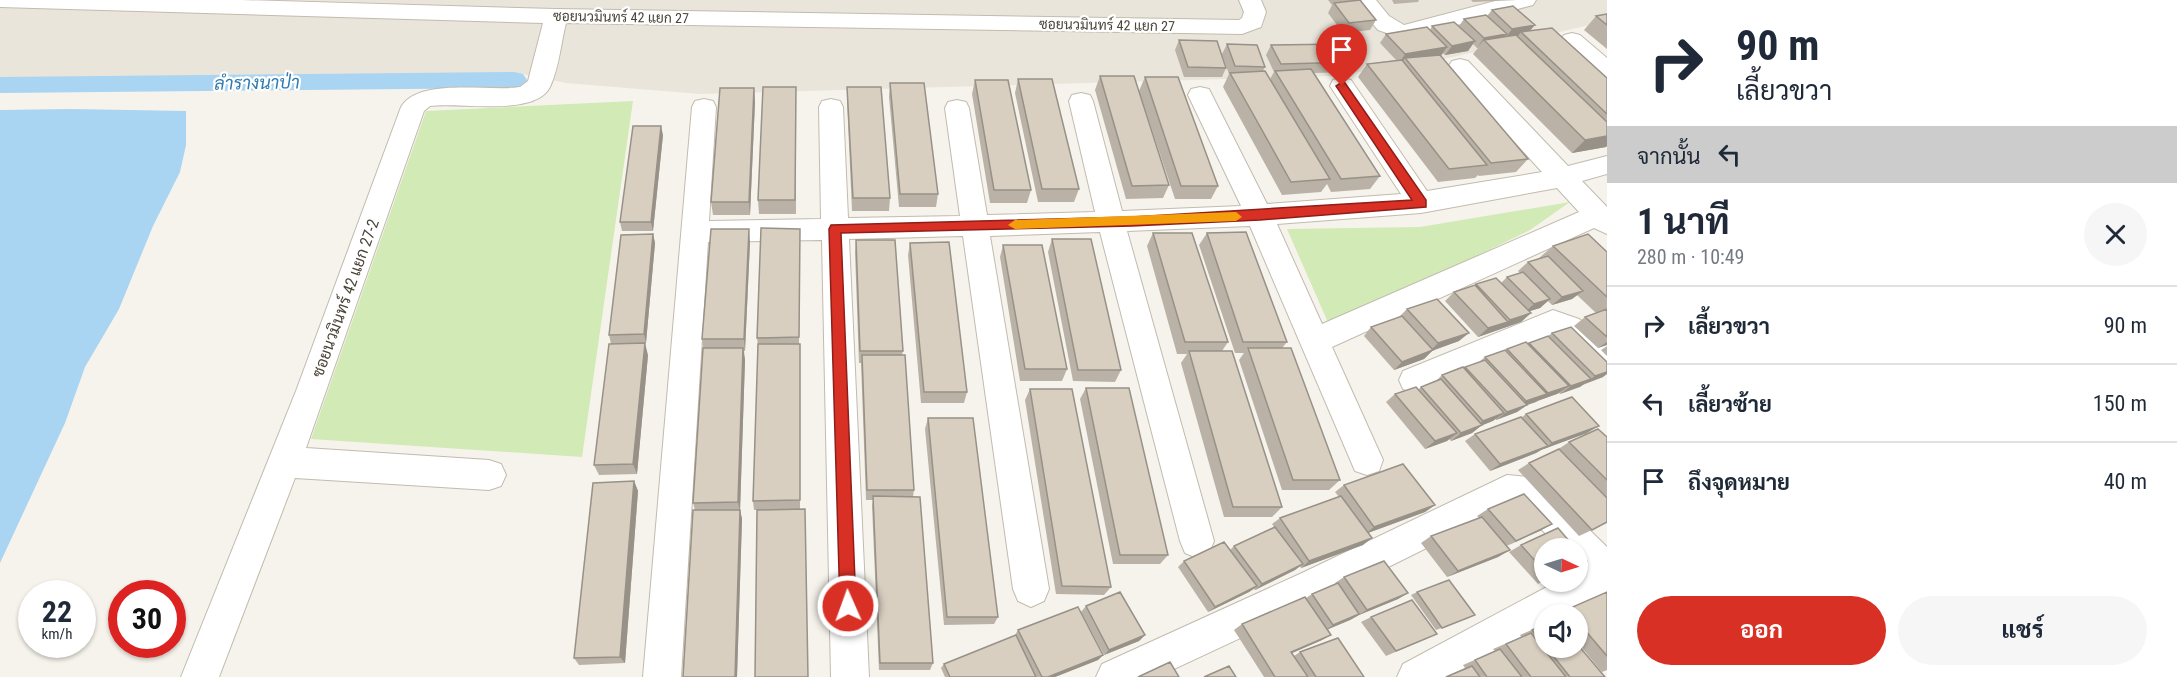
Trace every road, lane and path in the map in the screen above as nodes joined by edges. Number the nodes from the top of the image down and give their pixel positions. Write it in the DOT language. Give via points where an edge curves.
graph roads {
  1 [pos="0,0"];
  2 [pos="1250,0"];
  3 [pos="1364,0"];
  4 [pos="1525,0"];
  5 [pos="34,1"];
  6 [pos="556,16"];
  7 [pos="1572,40"];
  8 [pos="1460,67"];
  9 [pos="1607,71"];
  10 [pos="1342,86"];
  11 [pos="1200,95"];
  12 [pos="1081,101"];
  13 [pos="704,107"];
  14 [pos="831,107"];
  15 [pos="957,108"];
  16 [pos="1607,165"];
  17 [pos="1565,177"];
  18 [pos="1421,203"];
  19 [pos="1260,215"];
  20 [pos="1602,219"];
  21 [pos="1111,222"];
  22 [pos="974,225"];
  23 [pos="835,229"];
  24 [pos="695,232"];
  25 [pos="1315,341"];
  26 [pos="1607,360"];
  27 [pos="1414,380"];
  28 [pos="1367,460"];
  29 [pos="284,462"];
  30 [pos="489,475"];
  31 [pos="1197,541"];
  32 [pos="1607,573"];
  33 [pos="1031,589"];
  34 [pos="200,677"];
  35 [pos="662,677"];
  36 [pos="850,677"];
  37 [pos="1115,677"];
  38 [pos="1416,677"];
  1 -- 5 [label="street, ซอยนวมินทร์ 42 แยก 27"];
  2 -- 6 [label="street, ซอยนวมินทร์ 42 แยก 27" via="1256,12 1253,22 1242,27"];
  3 -- 4 [label="street" via="1386,27 1404,32"];
  5 -- 6 [label="street, ซอยนวมินทร์ 42 แยก 27"];
  6 -- 29 [label="street, ซอยนวมินทร์ 42 แยก 27-2" via="539,85 527,94 434,97 413,107"];
  7 -- 9 [label="street"];
  8 -- 17 [label="street"];
  10 -- 18 [label="street"];
  11 -- 19 [label="street"];
  12 -- 21 [label="street"];
  13 -- 24 [label="street"];
  14 -- 23 [label="street"];
  15 -- 22 [label="street"];
  16 -- 17 [label="street"];
  17 -- 18 [label="street"];
  17 -- 20 [label="street"];
  18 -- 19 [label="street"];
  19 -- 21 [label="street"];
  19 -- 25 [label="street"];
  20 -- 25 [label="street"];
  21 -- 22 [label="street"];
  21 -- 31 [label="street"];
  22 -- 23 [label="street"];
  22 -- 33 [label="street"];
  23 -- 24 [label="street"];
  23 -- 36 [label="street"];
  24 -- 35 [label="street"];
  25 -- 28 [label="street"];
  26 -- 27 [label="street" via="1578,332 1552,322"];
  29 -- 30 [label="street"];
  29 -- 34 [label="street, ซอยนวมินทร์ 42 แยก 27-2"];
  32 -- 37 [label="street" via="1528,493 1508,491"];
  32 -- 38 [label="street"];
}
